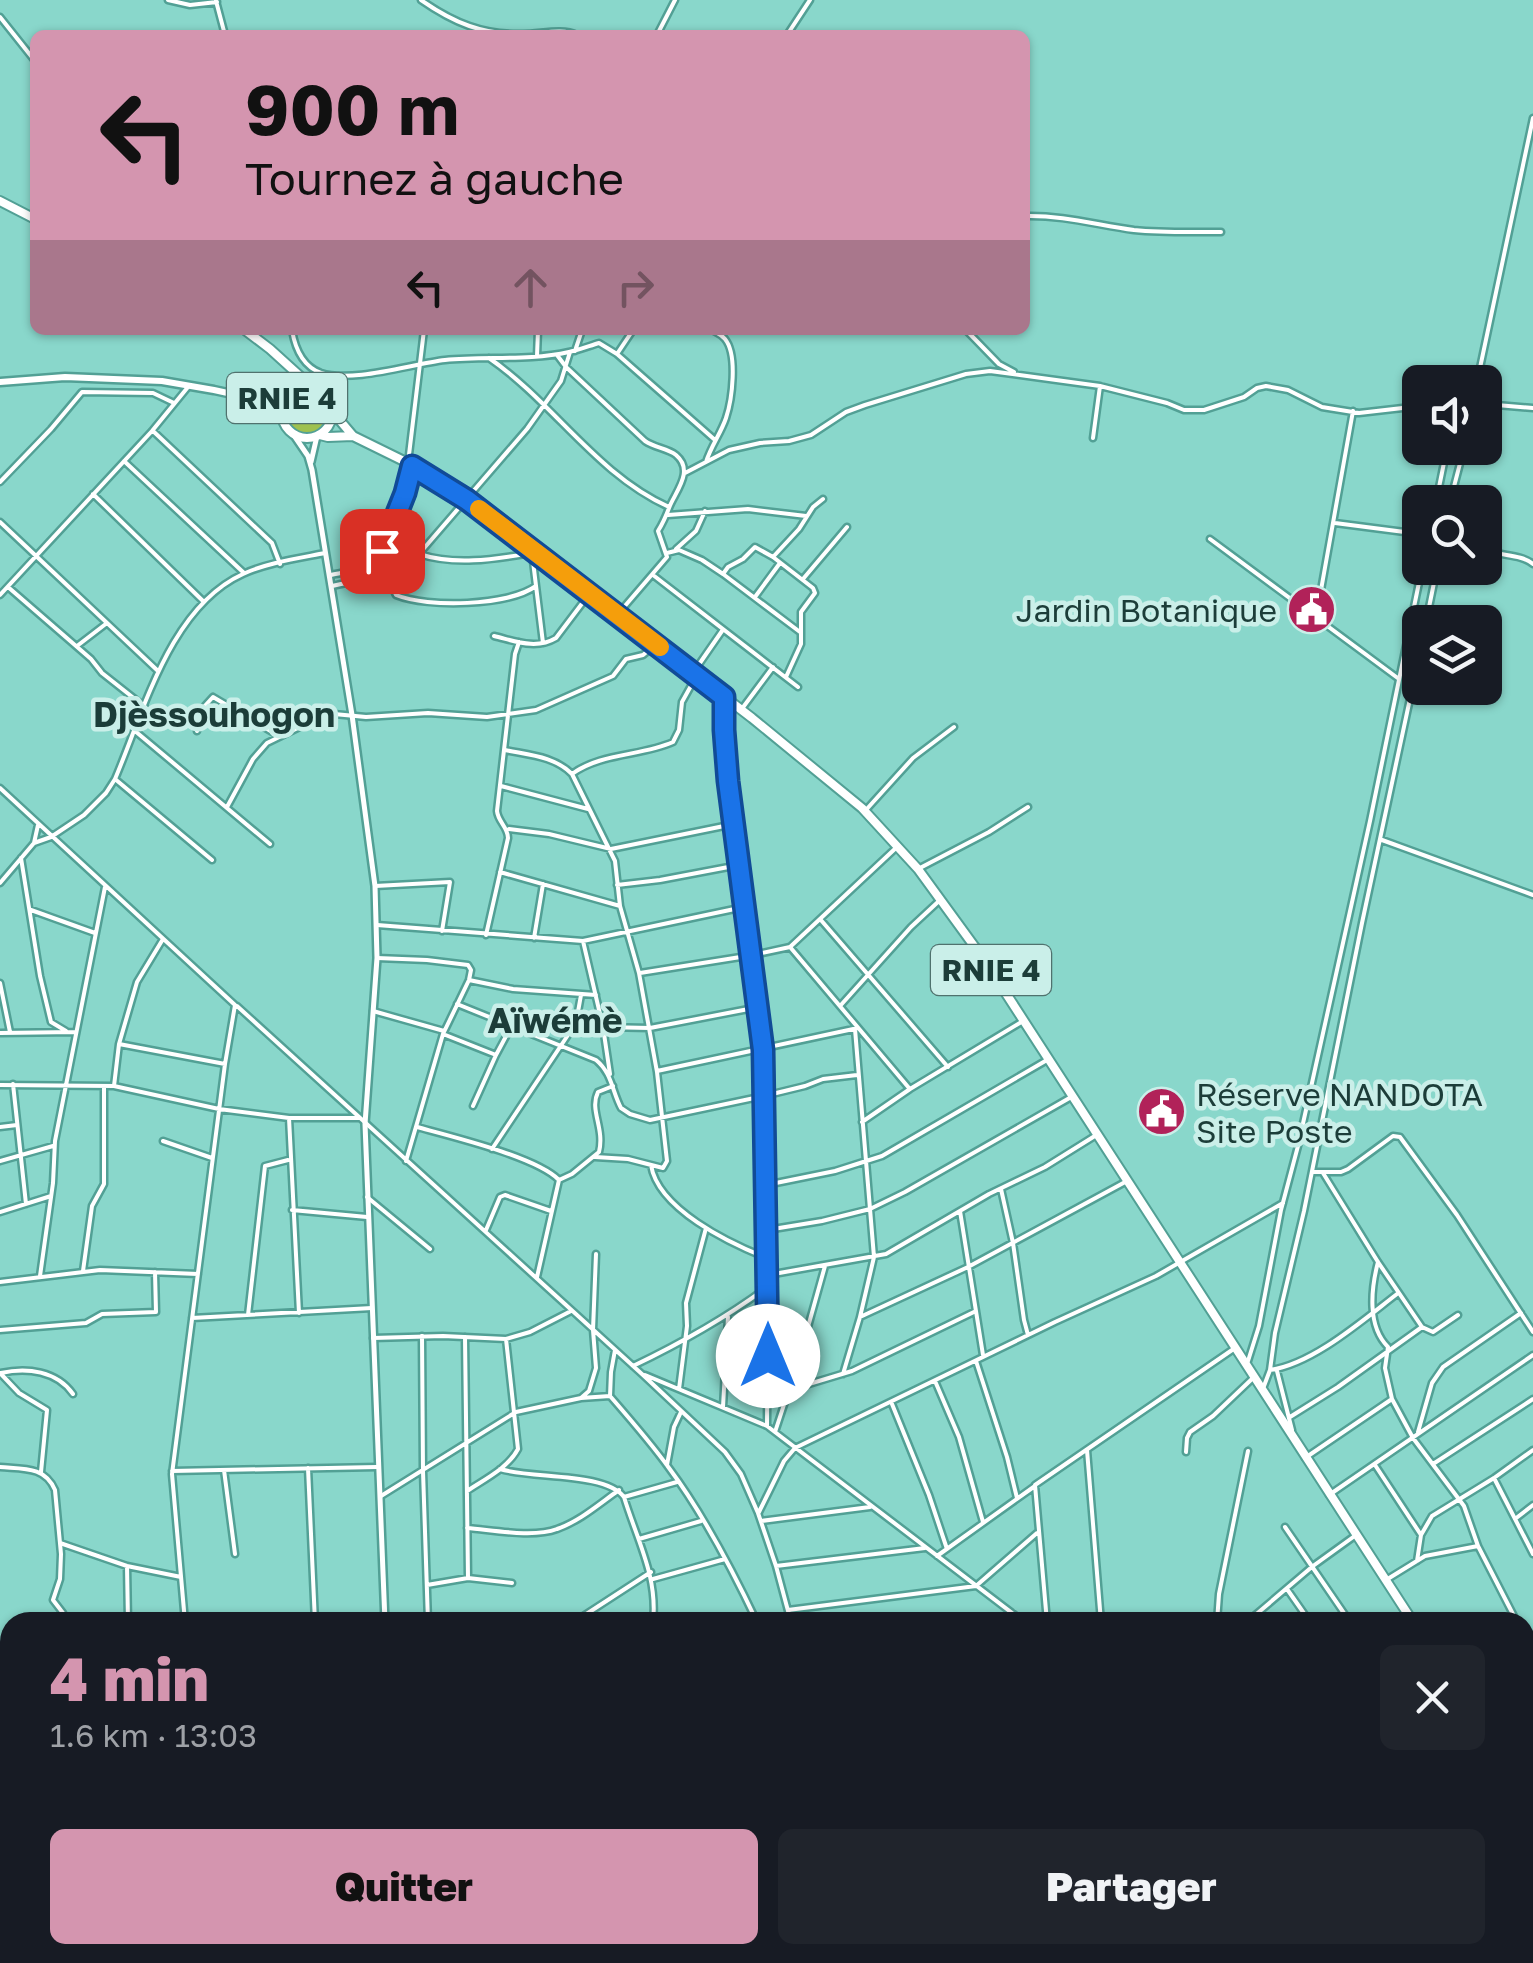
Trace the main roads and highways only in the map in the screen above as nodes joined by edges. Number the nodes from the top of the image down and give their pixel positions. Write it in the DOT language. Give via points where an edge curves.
graph roads {
  1 [pos="0,202"];
  2 [pos="30,217"];
  3 [pos="260,335"];
  4 [pos="293,371"];
  5 [pos="0,382"];
  6 [pos="315,390"];
  7 [pos="292,394"];
  8 [pos="255,399"];
  9 [pos="332,410"];
  10 [pos="282,418"];
  11 [pos="318,435"];
  12 [pos="353,436"];
  13 [pos="1407,1612"];
  1 -- 2 [label="main road"];
  3 -- 4 [label="main road, RNIE 4"];
  4 -- 6 [label="main road, RNIE 4"];
  4 -- 7 [label="main road, RNIE 4"];
  5 -- 8 [label="main road" via="134,379"];
  6 -- 7 [label="main road, RNIE 4"];
  6 -- 9 [label="main road, RNIE 4"];
  7 -- 8 [label="main road"];
  7 -- 10 [label="main road, RNIE 4"];
  8 -- 10 [label="main road"];
  9 -- 11 [label="main road, RNIE 4"];
  9 -- 12 [label="main road, RNIE 4"];
  10 -- 11 [label="main road, RNIE 4" via="293,434"];
  11 -- 12 [label="main road, RNIE 4"];
  12 -- 13 [label="main road, RNIE 4" via="467,500 742,710 898,846 985,961"];
}
